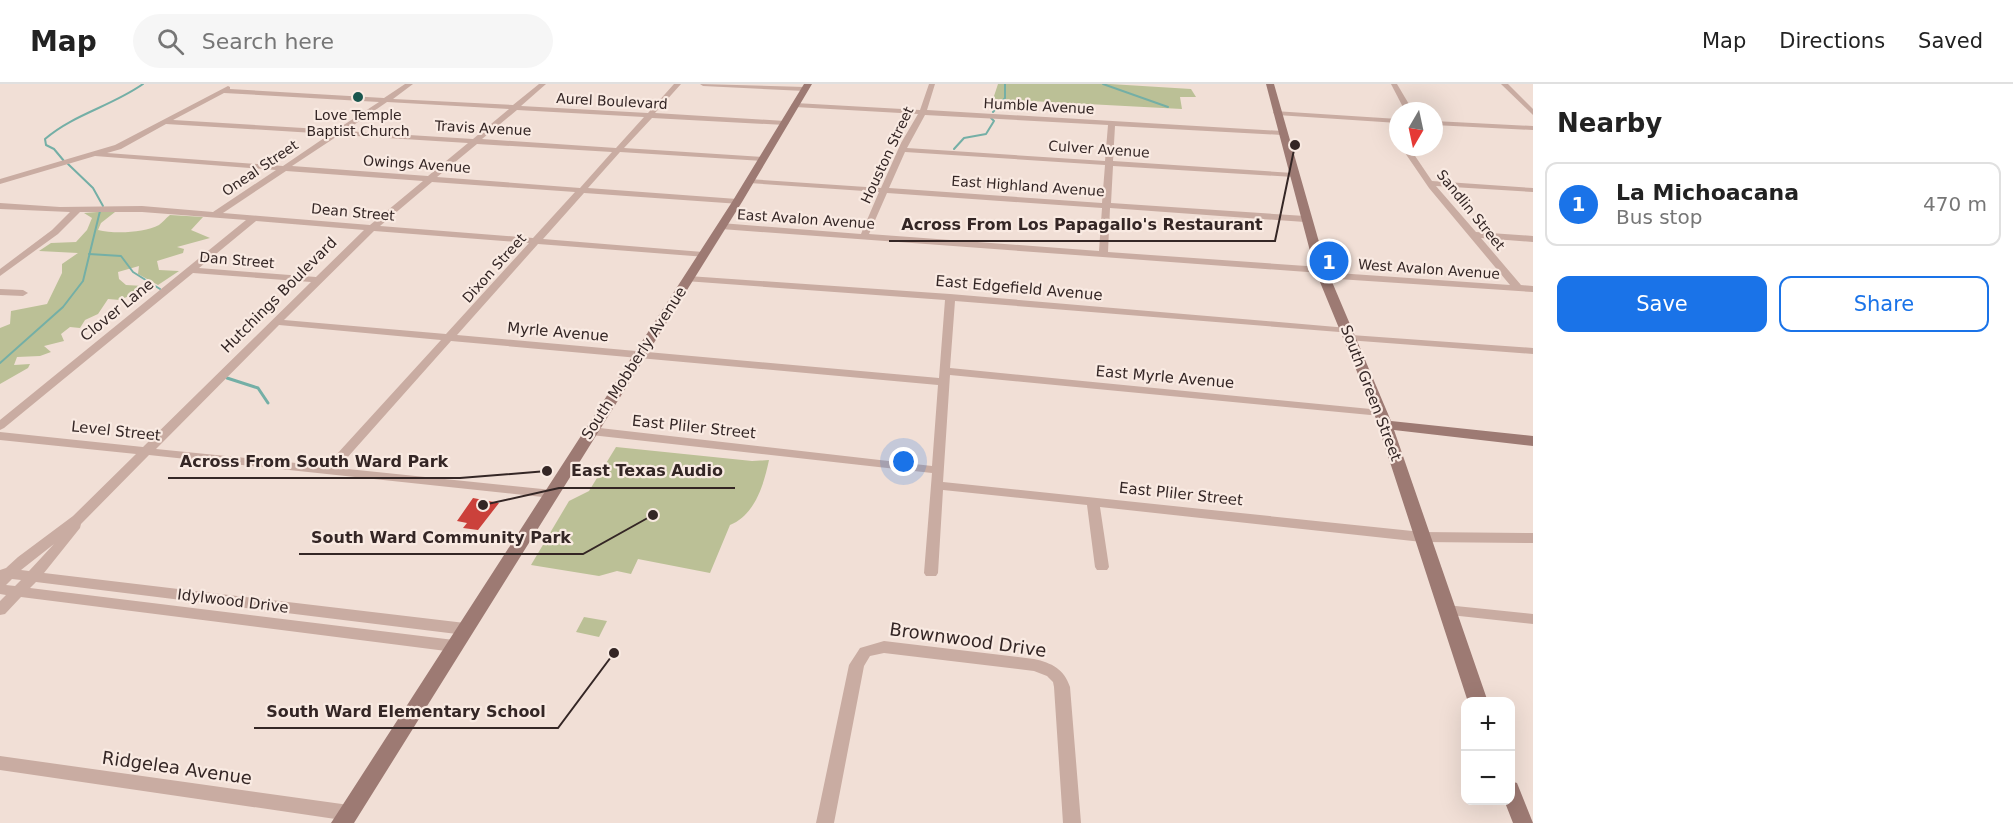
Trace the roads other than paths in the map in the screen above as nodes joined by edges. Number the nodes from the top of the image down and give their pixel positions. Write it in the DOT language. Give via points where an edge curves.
graph roads {
  1 [pos="235,84"];
  2 [pos="410,84"];
  3 [pos="543,84"];
  4 [pos="678,84"];
  5 [pos="703,84"];
  6 [pos="932,84"];
  7 [pos="1270,84"];
  8 [pos="1394,84"];
  9 [pos="1504,84"];
  10 [pos="806,87"];
  11 [pos="223,91"];
  12 [pos="386,100"];
  13 [pos="1404,102"];
  14 [pos="795,105"];
  15 [pos="516,107"];
  16 [pos="923,112"];
  17 [pos="1277,113"];
  18 [pos="1533,113"];
  19 [pos="650,115"];
  20 [pos="1389,120"];
  21 [pos="165,122"];
  22 [pos="784,123"];
  23 [pos="1112,123"];
  24 [pos="1443,123"];
  25 [pos="1533,128"];
  26 [pos="337,133"];
  27 [pos="1282,133"];
  28 [pos="476,141"];
  29 [pos="618,150"];
  30 [pos="902,150"];
  31 [pos="96,154"];
  32 [pos="1411,156"];
  33 [pos="763,159"];
  34 [pos="1110,163"];
  35 [pos="285,168"];
  36 [pos="1293,175"];
  37 [pos="431,179"];
  38 [pos="749,181"];
  39 [pos="0,182"];
  40 [pos="1430,183"];
  41 [pos="583,190"];
  42 [pos="885,190"];
  43 [pos="1533,190"];
  44 [pos="737,202"];
  45 [pos="1106,205"];
  46 [pos="0,206"];
  47 [pos="77,210"];
  48 [pos="216,214"];
  49 [pos="254,218"];
  50 [pos="1305,219"];
  51 [pos="721,226"];
  52 [pos="372,227"];
  53 [pos="1474,235"];
  54 [pos="864,236"];
  55 [pos="1533,239"];
  56 [pos="536,241"];
  57 [pos="1103,253"];
  58 [pos="703,255"];
  59 [pos="190,270"];
  60 [pos="1322,272"];
  61 [pos="0,273"];
  62 [pos="688,279"];
  63 [pos="317,280"];
  64 [pos="1518,288"];
  65 [pos="1533,289"];
  66 [pos="0,292"];
  67 [pos="23,293"];
  68 [pos="950,297"];
  69 [pos="275,322"];
  70 [pos="1349,334"];
  71 [pos="450,338"];
  72 [pos="1533,351"];
  73 [pos="640,355"];
  74 [pos="945,377"];
  75 [pos="1383,419"];
  76 [pos="0,426"];
  77 [pos="591,431"];
  78 [pos="0,436"];
  79 [pos="1533,441"];
  80 [pos="146,451"];
  81 [pos="329,470"];
  82 [pos="937,470"];
  83 [pos="937,485"];
  84 [pos="552,494"];
  85 [pos="1093,501"];
  86 [pos="78,519"];
  87 [pos="1422,537"];
  88 [pos="1533,538"];
  89 [pos="1102,567"];
  90 [pos="931,573"];
  91 [pos="3,576"];
  92 [pos="33,576"];
  93 [pos="0,589"];
  94 [pos="18,591"];
  95 [pos="0,610"];
  96 [pos="1446,610"];
  97 [pos="1533,619"];
  98 [pos="465,629"];
  99 [pos="454,646"];
  100 [pos="1476,697"];
  101 [pos="0,763"];
  102 [pos="1515,802"];
  103 [pos="346,818"];
  104 [pos="825,823"];
  105 [pos="1072,823"];
  106 [pos="1524,823"];
  1 -- 11 [label="street"];
  2 -- 12 [label="street, Oneal Street"];
  3 -- 15 [label="street, Hutchings Boulevard"];
  4 -- 19 [label="street, Dixon Street"];
  5 -- 10 [label="street"];
  6 -- 16 [label="street, Houston Street"];
  7 -- 17 [label="street, South Green Street"];
  8 -- 13 [label="street"];
  9 -- 18 [label="street"];
  10 -- 14 [label="street, South Mobberly Avenue"];
  11 -- 12 [label="street, Aurel Boulevard"];
  11 -- 21 [label="street"];
  12 -- 15 [label="street, Aurel Boulevard"];
  12 -- 26 [label="street, Oneal Street"];
  14 -- 16 [label="street, Humble Avenue"];
  14 -- 22 [label="street, South Mobberly Avenue"];
  15 -- 19 [label="street, Aurel Boulevard"];
  15 -- 28 [label="street, Hutchings Boulevard"];
  16 -- 23 [label="street, Humble Avenue"];
  16 -- 30 [label="street, Houston Street"];
  17 -- 20 [label="street"];
  17 -- 27 [label="street, South Green Street"];
  19 -- 22 [label="street, Aurel Boulevard"];
  19 -- 29 [label="street, Dixon Street"];
  21 -- 26 [label="street, Travis Avenue"];
  21 -- 31 [label="street"];
  22 -- 33 [label="street, South Mobberly Avenue"];
  23 -- 27 [label="street, Humble Avenue"];
  23 -- 34 [label="street"];
  24 -- 25 [label="street"];
  26 -- 28 [label="street, Travis Avenue"];
  26 -- 35 [label="street, Oneal Street"];
  27 -- 36 [label="street, South Green Street"];
  28 -- 29 [label="street, Travis Avenue"];
  28 -- 37 [label="street, Hutchings Boulevard"];
  29 -- 33 [label="street, Travis Avenue"];
  29 -- 41 [label="street, Dixon Street"];
  30 -- 34 [label="street, Culver Avenue"];
  30 -- 42 [label="street, Houston Street"];
  31 -- 35 [label="street, Owings Avenue"];
  31 -- 39 [label="street"];
  32 -- 40 [label="street, Sandlin Street"];
  33 -- 38 [label="street, South Mobberly Avenue"];
  34 -- 36 [label="street, Culver Avenue"];
  34 -- 45 [label="street"];
  35 -- 37 [label="street, Owings Avenue"];
  35 -- 48 [label="street, Oneal Street"];
  36 -- 50 [label="street, South Green Street"];
  37 -- 41 [label="street, Owings Avenue"];
  37 -- 52 [label="street, Hutchings Boulevard"];
  38 -- 42 [label="street, East Highland Avenue"];
  38 -- 44 [label="street, South Mobberly Avenue"];
  40 -- 43 [label="street"];
  40 -- 53 [label="street, Sandlin Street"];
  41 -- 44 [label="street, Owings Avenue"];
  41 -- 56 [label="street, Dixon Street"];
  42 -- 45 [label="street, East Highland Avenue"];
  42 -- 54 [label="street, Houston Street"];
  44 -- 51 [label="street, South Mobberly Avenue"];
  45 -- 50 [label="street, East Highland Avenue"];
  45 -- 57 [label="street"];
  46 -- 47 [label="street, Dean Street"];
  47 -- 48 [label="street, Dean Street" via="124,208"];
  47 -- 61 [label="street" via="56,232"];
  48 -- 49 [label="street, Dean Street"];
  49 -- 52 [label="street, Dean Street"];
  49 -- 59 [label="street, Clover Lane"];
  50 -- 60 [label="street, South Green Street"];
  51 -- 54 [label="street, East Avalon Avenue"];
  51 -- 58 [label="street, South Mobberly Avenue"];
  52 -- 56 [label="street, Dean Street"];
  52 -- 63 [label="street, Hutchings Boulevard"];
  53 -- 55 [label="street"];
  53 -- 64 [label="street, Sandlin Street"];
  54 -- 57 [label="street, East Avalon Avenue"];
  56 -- 58 [label="street, Dean Street"];
  56 -- 71 [label="street, Dixon Street"];
  57 -- 60 [label="street, East Avalon Avenue"];
  58 -- 62 [label="street, South Mobberly Avenue"];
  59 -- 63 [label="street, Dan Street"];
  59 -- 76 [label="street, Clover Lane"];
  60 -- 64 [label="street, West Avalon Avenue"];
  60 -- 70 [label="street, South Green Street"];
  62 -- 68 [label="street, East Edgefield Avenue"];
  62 -- 73 [label="street, South Mobberly Avenue"];
  63 -- 69 [label="street, Hutchings Boulevard"];
  64 -- 65 [label="street, West Avalon Avenue"];
  66 -- 67 [label="street"];
  68 -- 70 [label="street, East Edgefield Avenue"];
  68 -- 74 [label="street"];
  69 -- 71 [label="street, Myrle Avenue"];
  69 -- 80 [label="street, Hutchings Boulevard"];
  70 -- 72 [label="street, East Edgefield Avenue"];
  70 -- 75 [label="street, South Green Street"];
  71 -- 73 [label="street, Myrle Avenue"];
  71 -- 81 [label="street, Dixon Street"];
  73 -- 74 [label="street, Myrle Avenue"];
  73 -- 77 [label="street, South Mobberly Avenue"];
  74 -- 75 [label="street, East Myrle Avenue"];
  74 -- 82 [label="street"];
  75 -- 79 [label="street"];
  75 -- 87 [label="street, South Green Street"];
  77 -- 82 [label="street, East Pliler Street"];
  77 -- 84 [label="street, South Mobberly Avenue"];
  78 -- 80 [label="street, Level Street"];
  80 -- 81 [label="street, Level Street"];
  80 -- 86 [label="street, Hutchings Boulevard"];
  81 -- 84 [label="street, Level Street"];
  82 -- 83 [label="street"];
  83 -- 85 [label="street, East Pliler Street"];
  83 -- 90 [label="street"];
  84 -- 98 [label="street, South Mobberly Avenue"];
  85 -- 87 [label="street, East Pliler Street"];
  85 -- 89 [label="street"];
  86 -- 91 [label="street, Hutchings Boulevard"];
  86 -- 92 [label="street, Hutchings Boulevard"];
  87 -- 88 [label="street, East Pliler Street"];
  87 -- 96 [label="street, South Green Street"];
  91 -- 92 [label="street, Idylwood Drive"];
  92 -- 94 [label="street, Hutchings Boulevard"];
  92 -- 98 [label="street, Idylwood Drive"];
  93 -- 94 [label="street, Idylwood Drive"];
  94 -- 95 [label="street, Hutchings Boulevard"];
  94 -- 99 [label="street, Idylwood Drive"];
  96 -- 97 [label="street"];
  96 -- 100 [label="street, South Green Street"];
  98 -- 99 [label="street, South Mobberly Avenue"];
  99 -- 103 [label="street, South Mobberly Avenue"];
  101 -- 103 [label="street, Ridgelea Avenue"];
  102 -- 106 [label="street"];
  104 -- 105 [label="street, Brownwood Drive" via="857,665 865,652 884,647 1034,665 1057,676 1062,687"];
}
